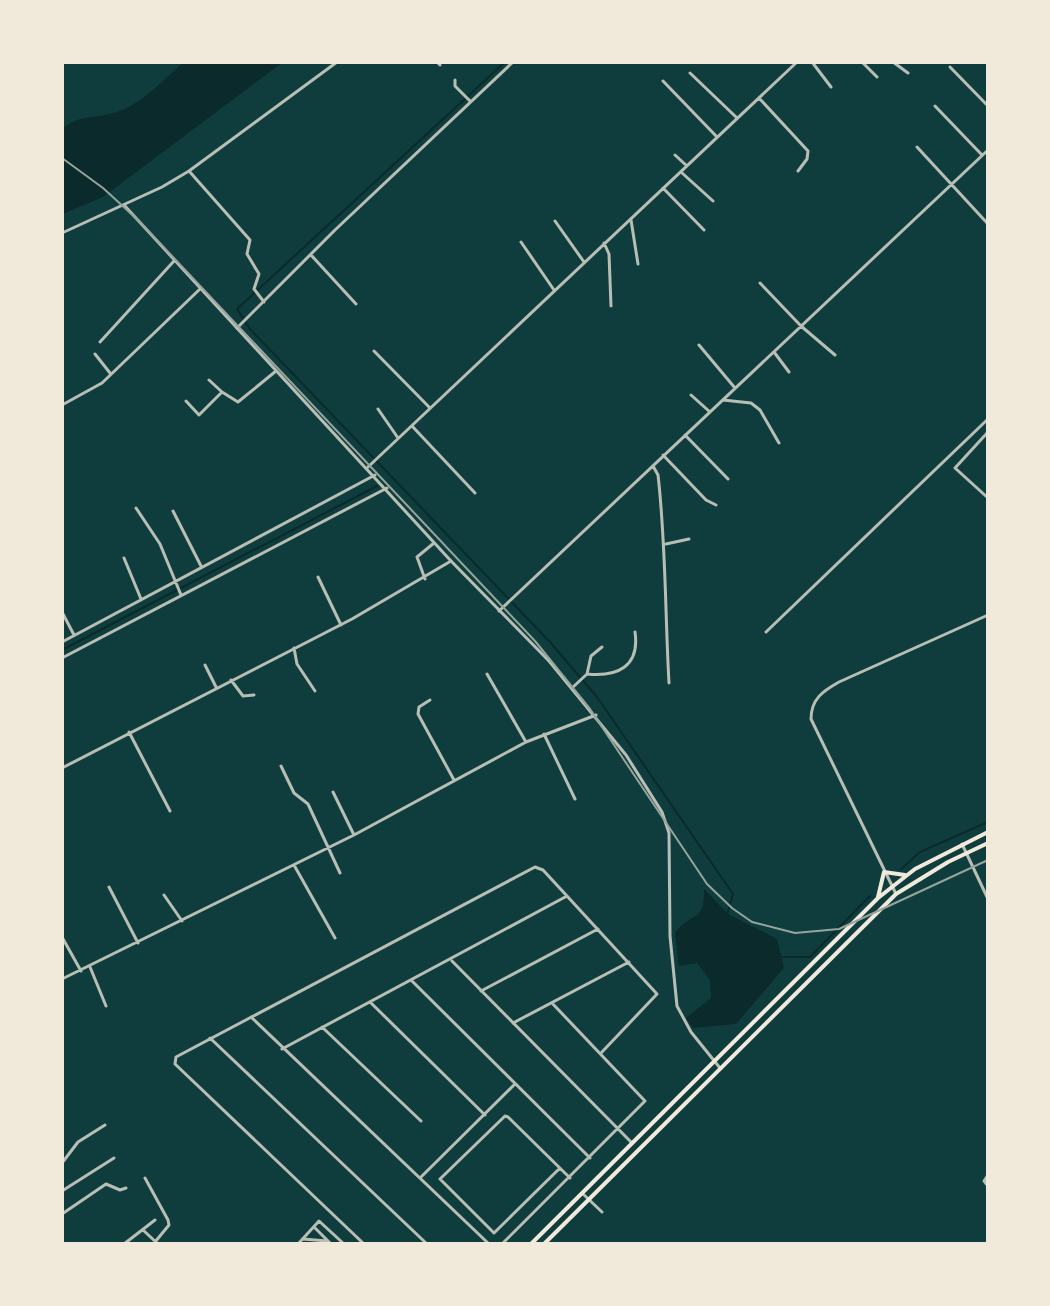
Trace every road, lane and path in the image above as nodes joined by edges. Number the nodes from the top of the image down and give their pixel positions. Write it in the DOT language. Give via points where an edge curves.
graph roads {
  1 [pos="337,62"];
  2 [pos="513,62"];
  3 [pos="797,62"];
  4 [pos="812,62"];
  5 [pos="862,62"];
  6 [pos="893,62"];
  7 [pos="950,67"];
  8 [pos="690,73"];
  9 [pos="908,73"];
  10 [pos="877,77"];
  11 [pos="455,80"];
  12 [pos="663,81"];
  13 [pos="831,87"];
  14 [pos="759,98"];
  15 [pos="469,100"];
  16 [pos="935,106"];
  17 [pos="988,106"];
  18 [pos="737,118"];
  19 [pos="717,137"];
  20 [pos="917,147"];
  21 [pos="988,150"];
  22 [pos="675,155"];
  23 [pos="983,155"];
  24 [pos="687,166"];
  25 [pos="189,171"];
  26 [pos="798,171"];
  27 [pos="681,172"];
  28 [pos="952,185"];
  29 [pos="663,188"];
  30 [pos="713,201"];
  31 [pos="124,205"];
  32 [pos="631,218"];
  33 [pos="555,221"];
  34 [pos="988,224"];
  35 [pos="704,230"];
  36 [pos="62,233"];
  37 [pos="521,242"];
  38 [pos="604,243"];
  39 [pos="311,255"];
  40 [pos="174,261"];
  41 [pos="584,262"];
  42 [pos="638,264"];
  43 [pos="760,283"];
  44 [pos="200,289"];
  45 [pos="554,290"];
  46 [pos="264,302"];
  47 [pos="356,304"];
  48 [pos="611,306"];
  49 [pos="801,326"];
  50 [pos="239,327"];
  51 [pos="100,342"];
  52 [pos="699,345"];
  53 [pos="374,351"];
  54 [pos="774,352"];
  55 [pos="95,354"];
  56 [pos="835,355"];
  57 [pos="276,370"];
  58 [pos="789,372"];
  59 [pos="111,374"];
  60 [pos="209,380"];
  61 [pos="735,388"];
  62 [pos="222,392"];
  63 [pos="691,395"];
  64 [pos="723,400"];
  65 [pos="186,401"];
  66 [pos="62,405"];
  67 [pos="430,408"];
  68 [pos="378,409"];
  69 [pos="710,412"];
  70 [pos="988,419"];
  71 [pos="412,425"];
  72 [pos="987,434"];
  73 [pos="685,435"];
  74 [pos="398,438"];
  75 [pos="779,443"];
  76 [pos="663,455"];
  77 [pos="369,465"];
  78 [pos="652,465"];
  79 [pos="375,475"];
  80 [pos="728,479"];
  81 [pos="387,488"];
  82 [pos="475,493"];
  83 [pos="988,498"];
  84 [pos="716,505"];
  85 [pos="136,508"];
  86 [pos="173,511"];
  87 [pos="689,539"];
  88 [pos="435,542"];
  89 [pos="666,544"];
  90 [pos="124,558"];
  91 [pos="451,561"];
  92 [pos="201,566"];
  93 [pos="318,577"];
  94 [pos="425,579"];
  95 [pos="175,583"];
  96 [pos="181,594"];
  97 [pos="141,599"];
  98 [pos="499,611"];
  99 [pos="62,612"];
  100 [pos="988,615"];
  101 [pos="341,625"];
  102 [pos="635,632"];
  103 [pos="766,632"];
  104 [pos="74,635"];
  105 [pos="62,642"];
  106 [pos="602,647"];
  107 [pos="294,648"];
  108 [pos="62,657"];
  109 [pos="205,665"];
  110 [pos="487,674"];
  111 [pos="586,675"];
  112 [pos="231,680"];
  113 [pos="669,683"];
  114 [pos="216,687"];
  115 [pos="572,688"];
  116 [pos="315,691"];
  117 [pos="254,695"];
  118 [pos="430,700"];
  119 [pos="596,715"];
  120 [pos="129,732"];
  121 [pos="544,734"];
  122 [pos="526,742"];
  123 [pos="281,766"];
  124 [pos="62,768"];
  125 [pos="455,781"];
  126 [pos="333,792"];
  127 [pos="575,799"];
  128 [pos="170,811"];
  129 [pos="988,832"];
  130 [pos="354,835"];
  131 [pos="988,843"];
  132 [pos="962,844"];
  133 [pos="327,848"];
  134 [pos="967,853"];
  135 [pos="294,865"];
  136 [pos="884,872"];
  137 [pos="340,873"];
  138 [pos="907,875"];
  139 [pos="109,887"];
  140 [pos="891,887"];
  141 [pos="896,894"];
  142 [pos="164,895"];
  143 [pos="567,896"];
  144 [pos="878,898"];
  145 [pos="988,899"];
  146 [pos="182,921"];
  147 [pos="598,929"];
  148 [pos="62,937"];
  149 [pos="335,938"];
  150 [pos="138,943"];
  151 [pos="451,960"];
  152 [pos="629,962"];
  153 [pos="90,967"];
  154 [pos="81,971"];
  155 [pos="62,979"];
  156 [pos="411,980"];
  157 [pos="481,991"];
  158 [pos="370,1002"];
  159 [pos="552,1003"];
  160 [pos="106,1006"];
  161 [pos="251,1017"];
  162 [pos="513,1023"];
  163 [pos="322,1027"];
  164 [pos="210,1038"];
  165 [pos="282,1049"];
  166 [pos="602,1052"];
  167 [pos="715,1061"];
  168 [pos="721,1068"];
  169 [pos="515,1084"];
  170 [pos="485,1115"];
  171 [pos="421,1121"];
  172 [pos="105,1125"];
  173 [pos="619,1129"];
  174 [pos="632,1143"];
  175 [pos="114,1158"];
  176 [pos="590,1158"];
  177 [pos="62,1163"];
  178 [pos="560,1168"];
  179 [pos="988,1175"];
  180 [pos="145,1178"];
  181 [pos="570,1178"];
  182 [pos="420,1179"];
  183 [pos="988,1186"];
  184 [pos="126,1188"];
  185 [pos="62,1191"];
  186 [pos="582,1193"];
  187 [pos="589,1199"];
  188 [pos="602,1212"];
  189 [pos="62,1214"];
  190 [pos="155,1220"];
  191 [pos="314,1227"];
  192 [pos="143,1229"];
  193 [pos="302,1239"];
  194 [pos="329,1242"];
  195 [pos="157,1243"];
  196 [pos="124,1244"];
  197 [pos="298,1244"];
  198 [pos="344,1244"];
  199 [pos="364,1244"];
  200 [pos="427,1244"];
  201 [pos="489,1244"];
  202 [pos="502,1244"];
  203 [pos="531,1244"];
  204 [pos="544,1244"];
  1 -- 25 [label="street"];
  2 -- 15 [label="street"];
  3 -- 14 [label="street"];
  4 -- 13 [label="street"];
  5 -- 10 [label="street"];
  6 -- 9 [label="street"];
  7 -- 17 [label="street"];
  8 -- 18 [label="street"];
  11 -- 15 [label="street"];
  12 -- 19 [label="street"];
  14 -- 18 [label="street"];
  14 -- 26 [label="street" via="808,151"];
  15 -- 39 [label="street"];
  16 -- 23 [label="street"];
  18 -- 19 [label="street"];
  19 -- 24 [label="street"];
  20 -- 28 [label="street"];
  21 -- 23 [label="street"];
  22 -- 24 [label="street"];
  23 -- 28 [label="street"];
  24 -- 27 [label="street"];
  25 -- 31 [label="street"];
  25 -- 46 [label="street" via="250,240 247,254 259,274 254,289"];
  27 -- 29 [label="street"];
  27 -- 30 [label="street"];
  28 -- 34 [label="street"];
  28 -- 49 [label="street"];
  29 -- 32 [label="street"];
  29 -- 35 [label="street"];
  31 -- 36 [label="street"];
  31 -- 40 [label="street"];
  32 -- 38 [label="street"];
  32 -- 42 [label="street"];
  33 -- 41 [label="street"];
  37 -- 45 [label="street"];
  38 -- 41 [label="street"];
  38 -- 48 [label="street"];
  39 -- 46 [label="street"];
  39 -- 47 [label="street"];
  40 -- 44 [label="street"];
  40 -- 51 [label="street"];
  41 -- 45 [label="street"];
  43 -- 49 [label="street"];
  44 -- 50 [label="street"];
  44 -- 59 [label="street"];
  45 -- 67 [label="street"];
  46 -- 50 [label="street"];
  49 -- 54 [label="street"];
  49 -- 56 [label="street"];
  50 -- 57 [label="street"];
  52 -- 61 [label="street"];
  53 -- 67 [label="street"];
  54 -- 58 [label="street"];
  54 -- 61 [label="street"];
  55 -- 59 [label="street"];
  57 -- 62 [label="street" via="238,402"];
  57 -- 77 [label="street"];
  59 -- 66 [label="street"];
  60 -- 62 [label="street"];
  61 -- 64 [label="street"];
  62 -- 65 [label="street" via="199,415"];
  63 -- 69 [label="street"];
  64 -- 69 [label="street"];
  64 -- 75 [label="street" via="751,403"];
  67 -- 71 [label="street"];
  68 -- 74 [label="street"];
  69 -- 73 [label="street"];
  70 -- 103 [label="street"];
  71 -- 74 [label="street"];
  71 -- 82 [label="street"];
  72 -- 83 [label="street" via="955,468"];
  73 -- 76 [label="street"];
  73 -- 80 [label="street"];
  74 -- 77 [label="street"];
  76 -- 78 [label="street"];
  76 -- 84 [label="street"];
  77 -- 79 [label="street"];
  78 -- 89 [label="street" via="658,475"];
  78 -- 98 [label="street"];
  79 -- 81 [label="street"];
  79 -- 92 [label="street"];
  81 -- 88 [label="street"];
  81 -- 96 [label="street"];
  85 -- 95 [label="street" via="160,544"];
  86 -- 92 [label="street"];
  87 -- 89 [label="street"];
  88 -- 91 [label="street"];
  88 -- 94 [label="street" via="417,557"];
  89 -- 113 [label="street"];
  90 -- 97 [label="street"];
  91 -- 94 [label="street"];
  91 -- 98 [label="street"];
  92 -- 95 [label="street"];
  93 -- 101 [label="street"];
  94 -- 101 [label="street"];
  95 -- 96 [label="street"];
  95 -- 97 [label="street"];
  96 -- 108 [label="street"];
  97 -- 104 [label="street"];
  98 -- 115 [label="street"];
  99 -- 104 [label="street"];
  100 -- 136 [label="street" via="839,682 820,693 811,711"];
  101 -- 107 [label="street"];
  102 -- 111 [label="street" via="636,650 627,667 608,676"];
  104 -- 105 [label="street"];
  106 -- 111 [label="street" via="589,659"];
  107 -- 112 [label="street"];
  107 -- 116 [label="street" via="297,664"];
  109 -- 114 [label="street"];
  110 -- 122 [label="street"];
  111 -- 115 [label="street"];
  112 -- 114 [label="street"];
  112 -- 117 [label="street" via="243,696"];
  114 -- 120 [label="street"];
  115 -- 119 [label="street"];
  118 -- 125 [label="street" via="418,714"];
  119 -- 121 [label="street"];
  119 -- 167 [label="street" via="649,788 669,833 670,936 680,1015"];
  120 -- 124 [label="street"];
  120 -- 128 [label="street"];
  121 -- 122 [label="street"];
  121 -- 127 [label="street"];
  122 -- 125 [label="street"];
  123 -- 133 [label="street" via="294,793 308,804"];
  125 -- 130 [label="street"];
  126 -- 130 [label="street"];
  129 -- 132 [label="main road"];
  130 -- 133 [label="street"];
  131 -- 134 [label="main road"];
  132 -- 134 [label="street"];
  132 -- 138 [label="main road"];
  133 -- 135 [label="street"];
  133 -- 137 [label="street"];
  134 -- 141 [label="main road"];
  134 -- 145 [label="street"];
  135 -- 146 [label="street"];
  135 -- 149 [label="street"];
  136 -- 138 [label="main road"];
  136 -- 140 [label="street"];
  136 -- 144 [label="main road"];
  138 -- 140 [label="main road"];
  139 -- 150 [label="street"];
  140 -- 141 [label="street"];
  140 -- 144 [label="main road"];
  141 -- 168 [label="main road"];
  142 -- 146 [label="street"];
  143 -- 147 [label="street"];
  143 -- 151 [label="street"];
  143 -- 161 [label="street" via="535,867"];
  144 -- 167 [label="main road"];
  146 -- 150 [label="street"];
  147 -- 152 [label="street"];
  147 -- 157 [label="street"];
  148 -- 154 [label="street"];
  150 -- 153 [label="street"];
  151 -- 156 [label="street"];
  151 -- 157 [label="street"];
  152 -- 159 [label="street"];
  152 -- 166 [label="street" via="656,998"];
  153 -- 154 [label="street"];
  153 -- 160 [label="street"];
  154 -- 155 [label="street"];
  156 -- 158 [label="street"];
  156 -- 169 [label="street"];
  157 -- 162 [label="street"];
  158 -- 163 [label="street"];
  158 -- 170 [label="street"];
  159 -- 162 [label="street"];
  159 -- 166 [label="street"];
  161 -- 164 [label="street"];
  161 -- 165 [label="street"];
  162 -- 173 [label="street"];
  163 -- 165 [label="street"];
  163 -- 171 [label="street"];
  164 -- 199 [label="street" via="176,1057 175,1064"];
  164 -- 200 [label="street"];
  165 -- 182 [label="street"];
  166 -- 173 [label="street" via="645,1101"];
  167 -- 168 [label="street"];
  167 -- 174 [label="main road"];
  168 -- 187 [label="main road"];
  169 -- 170 [label="street"];
  169 -- 176 [label="street"];
  170 -- 182 [label="street"];
  172 -- 177 [label="street" via="78,1142"];
  173 -- 174 [label="street"];
  173 -- 176 [label="street"];
  174 -- 186 [label="main road"];
  175 -- 185 [label="street"];
  176 -- 181 [label="street"];
  178 -- 178 [label="street" via="494,1233 440,1179 505,1116"];
  178 -- 181 [label="street"];
  179 -- 183 [label="street"];
  180 -- 195 [label="street" via="169,1225"];
  181 -- 202 [label="street"];
  182 -- 201 [label="street"];
  184 -- 189 [label="street" via="106,1184"];
  186 -- 187 [label="street"];
  186 -- 203 [label="main road"];
  187 -- 188 [label="street"];
  187 -- 204 [label="main road"];
  190 -- 192 [label="street"];
  191 -- 193 [label="street"];
  191 -- 194 [label="street"];
  191 -- 198 [label="street" via="319,1221"];
  192 -- 195 [label="street"];
  192 -- 196 [label="street"];
  193 -- 194 [label="street"];
  193 -- 197 [label="street"];
}
